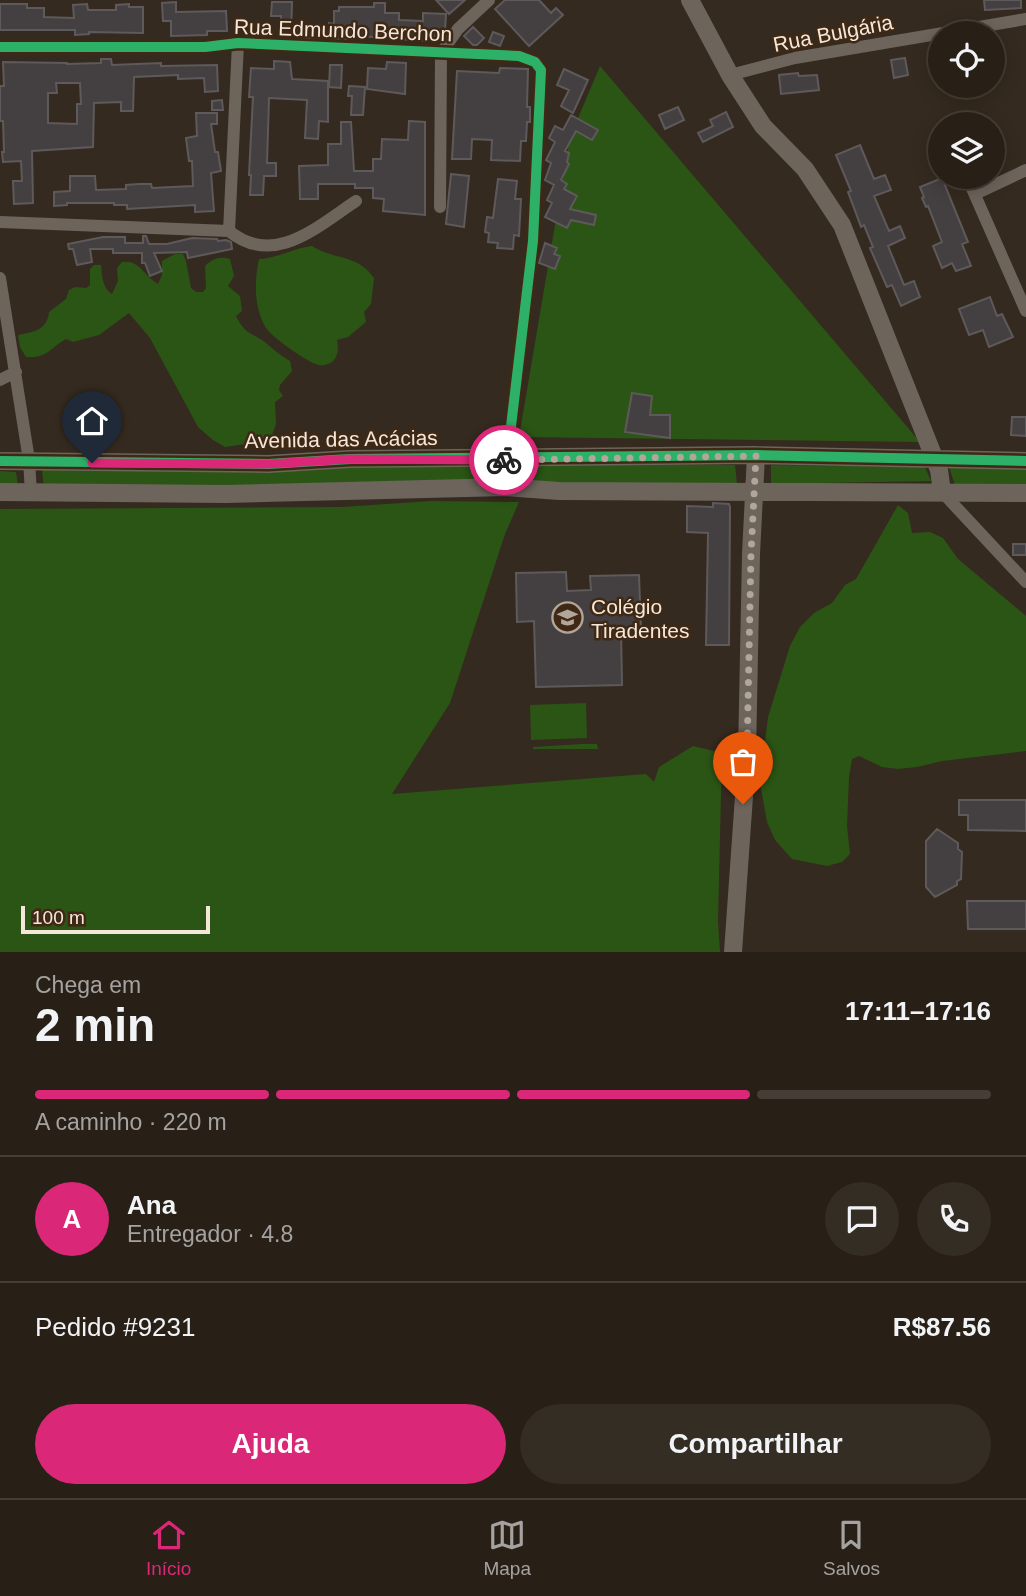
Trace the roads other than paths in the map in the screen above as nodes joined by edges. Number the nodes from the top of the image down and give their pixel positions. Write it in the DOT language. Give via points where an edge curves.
graph roads {
  1 [pos="690,0"];
  2 [pos="483,2"];
  3 [pos="1026,19"];
  4 [pos="238,43"];
  5 [pos="0,47"];
  6 [pos="440,53"];
  7 [pos="730,75"];
  8 [pos="1026,170"];
  9 [pos="973,189"];
  10 [pos="975,194"];
  11 [pos="356,201"];
  12 [pos="440,208"];
  13 [pos="0,222"];
  14 [pos="229,231"];
  15 [pos="0,278"];
  16 [pos="1026,311"];
  17 [pos="16,372"];
  18 [pos="0,380"];
  19 [pos="29,460"];
  20 [pos="507,460"];
  21 [pos="0,461"];
  22 [pos="1026,461"];
  23 [pos="937,465"];
  24 [pos="755,473"];
  25 [pos="506,487"];
  26 [pos="0,492"];
  27 [pos="942,492"];
  28 [pos="1026,492"];
  29 [pos="31,493"];
  30 [pos="1026,582"];
  31 [pos="733,952"];
  1 -- 7 [label="street"];
  2 -- 6 [label="street"];
  3 -- 7 [label="street, Rua Bulgária" via="795,58"];
  4 -- 5 [label="street, Rua Edmundo Berchon"];
  4 -- 6 [label="street, Rua Edmundo Berchon"];
  4 -- 14 [label="street"];
  6 -- 12 [label="street"];
  6 -- 20 [label="street, Rua Edmundo Berchon" via="529,58 541,70 533,241"];
  7 -- 23 [label="street" via="763,126 805,169 842,225"];
  8 -- 10 [label="street"];
  9 -- 10 [label="street"];
  10 -- 16 [label="street"];
  11 -- 14 [label="street" via="287,243 251,244"];
  13 -- 14 [label="street"];
  15 -- 17 [label="street"];
  17 -- 18 [label="street"];
  17 -- 19 [label="street"];
  19 -- 20 [label="street, Avenida das Acácias" via="268,464 350,459"];
  19 -- 21 [label="street, Avenida das Acácias"];
  19 -- 29 [label="street"];
  20 -- 24 [label="street, Avenida das Acácias"];
  20 -- 25 [label="street"];
  22 -- 23 [label="street, Avenida das Acácias"];
  23 -- 24 [label="street, Avenida das Acácias"];
  23 -- 27 [label="street"];
  24 -- 25 [label="street, Avenida das Acácias" via="569,491"];
  24 -- 27 [label="street, Avenida das Acácias"];
  24 -- 31 [label="street" via="747,754"];
  25 -- 29 [label="street, Avenida das Acácias"];
  26 -- 29 [label="street, Avenida das Acácias"];
  27 -- 28 [label="street, Avenida das Acácias"];
  27 -- 30 [label="street"];
}
